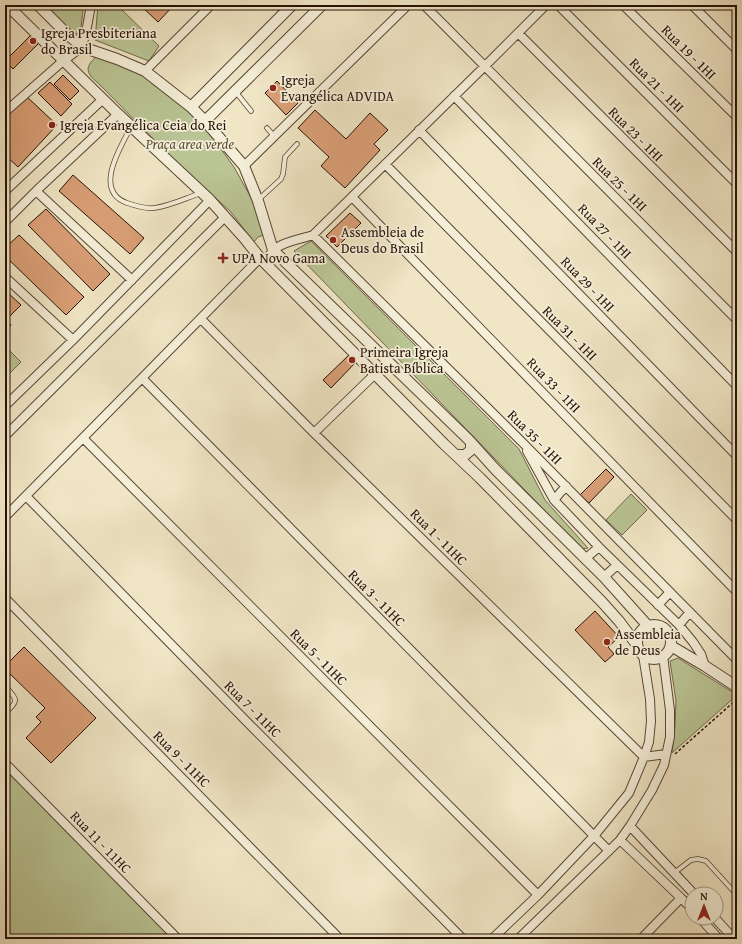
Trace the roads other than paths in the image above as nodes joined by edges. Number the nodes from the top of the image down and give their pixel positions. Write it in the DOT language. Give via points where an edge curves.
graph roads {
  1 [pos="7,5"];
  2 [pos="38,5"];
  3 [pos="211,5"];
  4 [pos="292,5"];
  5 [pos="322,5"];
  6 [pos="408,5"];
  7 [pos="424,5"];
  8 [pos="546,5"];
  9 [pos="558,5"];
  10 [pos="623,5"];
  11 [pos="692,5"];
  12 [pos="88,7"];
  13 [pos="518,33"];
  14 [pos="82,46"];
  15 [pos="737,50"];
  16 [pos="64,61"];
  17 [pos="485,66"];
  18 [pos="145,71"];
  19 [pos="235,91"];
  20 [pos="454,96"];
  21 [pos="103,99"];
  22 [pos="191,107"];
  23 [pos="251,111"];
  24 [pos="5,112"];
  25 [pos="118,114"];
  26 [pos="737,117"];
  27 [pos="205,121"];
  28 [pos="132,127"];
  29 [pos="267,128"];
  30 [pos="420,130"];
  31 [pos="274,136"];
  32 [pos="297,144"];
  33 [pos="386,164"];
  34 [pos="244,166"];
  35 [pos="737,184"];
  36 [pos="5,191"];
  37 [pos="36,191"];
  38 [pos="202,193"];
  39 [pos="352,197"];
  40 [pos="210,200"];
  41 [pos="258,201"];
  42 [pos="225,217"];
  43 [pos="5,222"];
  44 [pos="313,235"];
  45 [pos="273,250"];
  46 [pos="737,252"];
  47 [pos="260,258"];
  48 [pos="5,277"];
  49 [pos="132,280"];
  50 [pos="201,319"];
  51 [pos="737,320"];
  52 [pos="73,340"];
  53 [pos="375,374"];
  54 [pos="142,378"];
  55 [pos="737,386"];
  56 [pos="5,406"];
  57 [pos="314,433"];
  58 [pos="6,434"];
  59 [pos="83,438"];
  60 [pos="522,442"];
  61 [pos="471,443"];
  62 [pos="456,455"];
  63 [pos="737,456"];
  64 [pos="492,466"];
  65 [pos="480,478"];
  66 [pos="566,486"];
  67 [pos="26,496"];
  68 [pos="554,500"];
  69 [pos="5,517"];
  70 [pos="737,520"];
  71 [pos="599,547"];
  72 [pos="585,559"];
  73 [pos="617,565"];
  74 [pos="604,577"];
  75 [pos="670,592"];
  76 [pos="737,592"];
  77 [pos="5,598"];
  78 [pos="658,605"];
  79 [pos="690,612"];
  80 [pos="679,625"];
  81 [pos="648,626"];
  82 [pos="637,644"];
  83 [pos="671,646"];
  84 [pos="643,655"];
  85 [pos="663,656"];
  86 [pos="737,660"];
  87 [pos="705,666"];
  88 [pos="5,686"];
  89 [pos="737,687"];
  90 [pos="5,714"];
  91 [pos="666,754"];
  92 [pos="644,757"];
  93 [pos="5,763"];
  94 [pos="630,826"];
  95 [pos="594,836"];
  96 [pos="620,840"];
  97 [pos="609,850"];
  98 [pos="674,873"];
  99 [pos="686,886"];
  100 [pos="538,895"];
  101 [pos="737,895"];
  102 [pos="681,898"];
  103 [pos="684,901"];
  104 [pos="707,926"];
  105 [pos="722,926"];
  106 [pos="495,938"];
  107 [pos="178,939"];
  108 [pos="340,939"];
  109 [pos="463,939"];
  110 [pos="518,939"];
  111 [pos="641,939"];
  112 [pos="719,939"];
  113 [pos="734,939"];
  1 -- 16 [label="street"];
  2 -- 14 [label="street"];
  3 -- 18 [label="street"];
  4 -- 22 [label="street"];
  5 -- 19 [label="street"];
  6 -- 31 [label="street"];
  7 -- 17 [label="street, Rua 25 - 1HI"];
  8 -- 13 [label="street"];
  9 -- 35 [label="street, Rua 21 - 1HI"];
  10 -- 26 [label="street, Rua 19 - 1HI"];
  11 -- 15 [label="street"];
  12 -- 14 [label="street" via="87,27"];
  13 -- 17 [label="street"];
  13 -- 46 [label="street, Rua 23 - 1HI"];
  14 -- 16 [label="street"];
  14 -- 18 [label="street"];
  16 -- 21 [label="street"];
  16 -- 24 [label="street"];
  17 -- 20 [label="street"];
  17 -- 51 [label="street, Rua 25 - 1HI"];
  18 -- 22 [label="street"];
  19 -- 23 [label="lane"];
  19 -- 27 [label="street"];
  20 -- 30 [label="street"];
  20 -- 55 [label="street, Rua 27 - 1HI"];
  21 -- 25 [label="street"];
  21 -- 36 [label="street"];
  22 -- 27 [label="street"];
  25 -- 28 [label="street"];
  25 -- 37 [label="street"];
  27 -- 34 [label="street"];
  28 -- 38 [label="street"];
  28 -- 38 [label="lane" via="116,155 111,174 112,191 120,200 138,207 153,208"];
  29 -- 31 [label="lane"];
  30 -- 33 [label="street"];
  30 -- 63 [label="street, Rua 29 - 1HI"];
  31 -- 34 [label="street"];
  32 -- 41 [label="lane" via="285,157 281,178"];
  33 -- 39 [label="street"];
  33 -- 70 [label="street, Rua 31 - 1HI"];
  34 -- 41 [label="street"];
  37 -- 43 [label="street"];
  37 -- 49 [label="street"];
  38 -- 40 [label="street"];
  39 -- 44 [label="street"];
  39 -- 76 [label="street, Rua 33 - 1HI"];
  40 -- 42 [label="street"];
  40 -- 49 [label="street"];
  41 -- 45 [label="street"];
  42 -- 47 [label="street"];
  42 -- 58 [label="street"];
  44 -- 45 [label="street"];
  44 -- 60 [label="street, Rua 35 - 1HI"];
  45 -- 47 [label="street" via="268,257"];
  45 -- 61 [label="street"];
  47 -- 50 [label="street"];
  47 -- 53 [label="street"];
  48 -- 52 [label="street"];
  49 -- 52 [label="street"];
  50 -- 54 [label="street"];
  50 -- 57 [label="street, Rua 1 - 11HC"];
  52 -- 56 [label="street"];
  53 -- 57 [label="street"];
  53 -- 62 [label="street"];
  54 -- 59 [label="street"];
  54 -- 95 [label="street, Rua 3 - 11HC"];
  57 -- 92 [label="street, Rua 1 - 11HC"];
  59 -- 67 [label="street"];
  59 -- 100 [label="street, Rua 5 - 11HC"];
  60 -- 66 [label="street, Rua 35 - 1HI"];
  60 -- 68 [label="street"];
  61 -- 62 [label="street" via="471,450 465,455"];
  61 -- 64 [label="street"];
  62 -- 65 [label="street"];
  64 -- 65 [label="street" via="486,467"];
  64 -- 72 [label="street"];
  65 -- 82 [label="street" via="602,602"];
  66 -- 68 [label="street"];
  66 -- 75 [label="street, Rua 35 - 1HI"];
  67 -- 69 [label="street"];
  67 -- 109 [label="street, Rua 7 - 11HC"];
  68 -- 71 [label="street"];
  71 -- 72 [label="street"];
  71 -- 73 [label="street"];
  72 -- 74 [label="street"];
  73 -- 74 [label="street"];
  73 -- 78 [label="street"];
  74 -- 81 [label="street"];
  75 -- 78 [label="street"];
  75 -- 79 [label="street, Rua 35 - 1HI"];
  77 -- 108 [label="street, Rua 9 - 11HC"];
  78 -- 80 [label="street"];
  79 -- 80 [label="street"];
  79 -- 86 [label="street, Rua 35 - 1HI"];
  80 -- 87 [label="street" via="701,654"];
  81 -- 82 [label="street" via="640,631"];
  81 -- 83 [label="street" via="657,625 665,629 670,637"];
  82 -- 84 [label="street"];
  83 -- 85 [label="street"];
  83 -- 87 [label="street"];
  84 -- 85 [label="street" via="652,659"];
  84 -- 92 [label="street" via="651,721 649,742"];
  85 -- 91 [label="street" via="670,710 670,737"];
  87 -- 89 [label="street"];
  88 -- 90 [label="lane" via="16,700 15,705"];
  91 -- 92 [label="street"];
  91 -- 94 [label="street" via="664,765 652,790"];
  92 -- 95 [label="street" via="629,793"];
  93 -- 107 [label="street, Rua 11 - 11HC"];
  94 -- 96 [label="street"];
  94 -- 98 [label="street"];
  95 -- 97 [label="street, Rua 3 - 11HC"];
  95 -- 100 [label="street"];
  96 -- 97 [label="street"];
  96 -- 102 [label="street"];
  97 -- 110 [label="street"];
  98 -- 99 [label="street"];
  98 -- 101 [label="lane" via="691,860 706,861"];
  100 -- 106 [label="street"];
  102 -- 103 [label="street"];
  102 -- 111 [label="street"];
  104 -- 112 [label="street"];
  105 -- 113 [label="street"];
}
